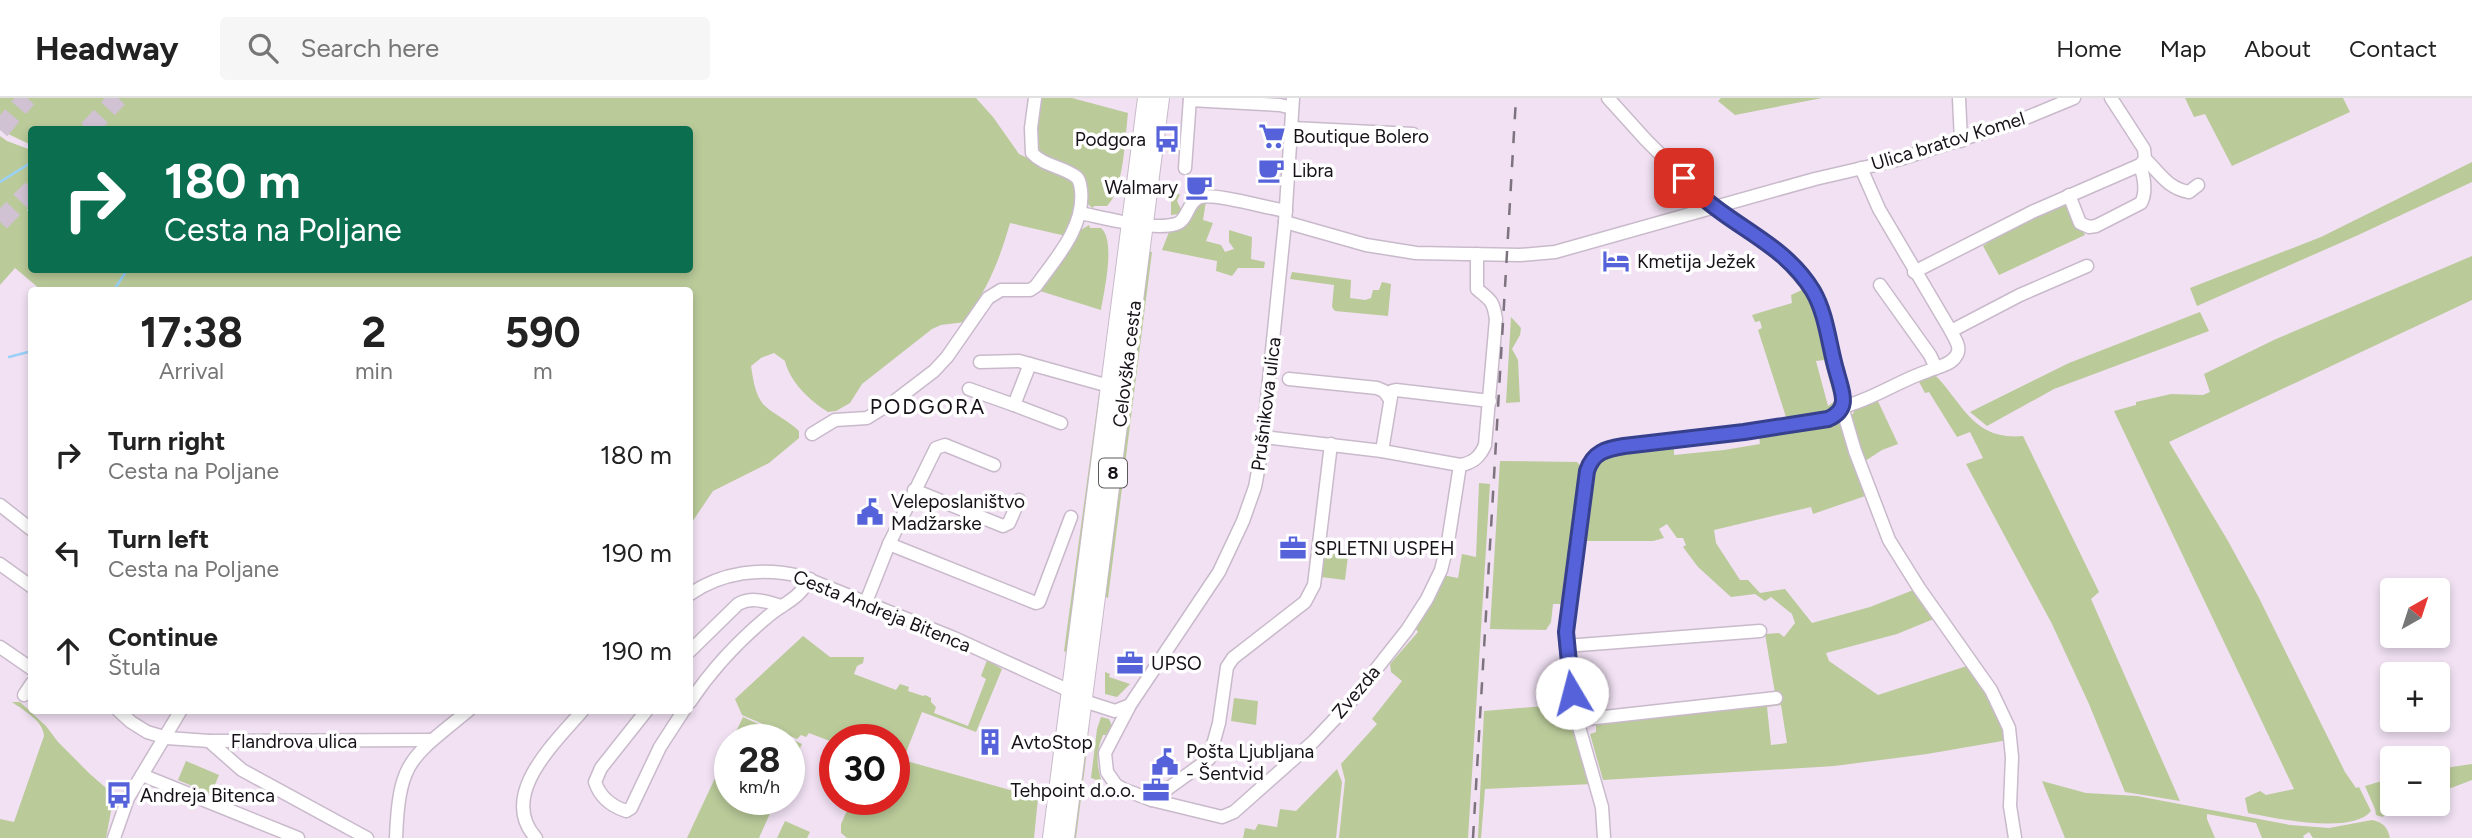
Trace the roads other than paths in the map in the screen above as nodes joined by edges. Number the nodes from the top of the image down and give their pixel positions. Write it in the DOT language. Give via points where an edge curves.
graph roads {
  1 [pos="1035,98"];
  2 [pos="1146,98"];
  3 [pos="1161,98"];
  4 [pos="1608,98"];
  5 [pos="1959,98"];
  6 [pos="2074,98"];
  7 [pos="2111,98"];
  8 [pos="1190,99"];
  9 [pos="1292,103"];
  10 [pos="1292,128"];
  11 [pos="1413,134"];
  12 [pos="1961,141"];
  13 [pos="2142,162"];
  14 [pos="1185,168"];
  15 [pos="1861,168"];
  16 [pos="2198,185"];
  17 [pos="2069,195"];
  18 [pos="1717,208"];
  19 [pos="1080,213"];
  20 [pos="1286,216"];
  21 [pos="1138,224"];
  22 [pos="1477,254"];
  23 [pos="2087,266"];
  24 [pos="1914,272"];
  25 [pos="1880,285"];
  26 [pos="1951,331"];
  27 [pos="980,362"];
  28 [pos="1030,364"];
  29 [pos="1936,368"];
  30 [pos="1289,379"];
  31 [pos="1109,386"];
  32 [pos="969,389"];
  33 [pos="1389,398"];
  34 [pos="1489,401"];
  35 [pos="1014,405"];
  36 [pos="1842,407"];
  37 [pos="1061,423"];
  38 [pos="812,433"];
  39 [pos="1264,437"];
  40 [pos="1331,444"];
  41 [pos="1382,451"];
  42 [pos="994,465"];
  43 [pos="1460,465"];
  44 [pos="914,490"];
  45 [pos="1019,500"];
  46 [pos="0,505"];
  47 [pos="1071,517"];
  48 [pos="28,527"];
  49 [pos="889,544"];
  50 [pos="0,564"];
  51 [pos="810,579"];
  52 [pos="28,584"];
  53 [pos="693,592"];
  54 [pos="866,602"];
  55 [pos="782,606"];
  56 [pos="1760,631"];
  57 [pos="1566,646"];
  58 [pos="0,647"];
  59 [pos="693,648"];
  60 [pos="28,666"];
  61 [pos="28,689"];
  62 [pos="1070,691"];
  63 [pos="24,695"];
  64 [pos="693,697"];
  65 [pos="1776,698"];
  66 [pos="1084,701"];
  67 [pos="1130,705"];
  68 [pos="123,714"];
  69 [pos="179,714"];
  70 [pos="464,714"];
  71 [pos="580,714"];
  72 [pos="645,714"];
  73 [pos="681,714"];
  74 [pos="1577,720"];
  75 [pos="167,738"];
  76 [pos="430,740"];
  77 [pos="209,741"];
  78 [pos="142,775"];
  79 [pos="1152,800"];
  80 [pos="114,838"];
  81 [pos="298,838"];
  82 [pos="367,838"];
  83 [pos="396,838"];
  84 [pos="536,838"];
  85 [pos="1051,838"];
  86 [pos="1066,838"];
  87 [pos="1604,838"];
  88 [pos="2015,838"];
  1 -- 19 [label="street" via="1032,153 1078,178"];
  2 -- 21 [label="main road, Celovška cesta / 8"];
  3 -- 21 [label="main road, Celovška cesta / 8"];
  4 -- 18 [label="street"];
  5 -- 12 [label="street"];
  6 -- 12 [label="street, Ulica bratov Komel"];
  7 -- 13 [label="street" via="2144,149"];
  8 -- 9 [label="street, Prušnikova ulica"];
  8 -- 14 [label="street"];
  9 -- 10 [label="street, Prušnikova ulica"];
  10 -- 11 [label="street"];
  10 -- 20 [label="street, Prušnikova ulica"];
  12 -- 15 [label="street, Ulica bratov Komel"];
  13 -- 16 [label="street" via="2178,190 2189,192"];
  13 -- 17 [label="street"];
  13 -- 17 [label="street" via="2141,204 2096,226 2080,223"];
  15 -- 18 [label="street, Ulica bratov Komel"];
  15 -- 24 [label="street, Ulica bratov Komel"];
  17 -- 24 [label="street"];
  18 -- 22 [label="street, Ulica bratov Komel" via="1555,252"];
  18 -- 36 [label="street" via="1777,250 1813,291 1842,391"];
  19 -- 21 [label="street"];
  19 -- 38 [label="street" via="1064,247 1036,286 1001,290 988,298 934,371 867,418 835,420"];
  20 -- 21 [label="street, Ulica bratov Komel" via="1200,197 1175,225"];
  20 -- 22 [label="street, Ulica bratov Komel" via="1366,245 1416,253"];
  20 -- 39 [label="street, Prušnikova ulica"];
  21 -- 31 [label="main road, Celovška cesta / 8"];
  21 -- 66 [label="main road, Celovška cesta / 8"];
  22 -- 34 [label="street" via="1477,289 1494,304 1496,319"];
  23 -- 26 [label="street"];
  24 -- 26 [label="street, Ulica bratov Komel"];
  25 -- 29 [label="street"];
  26 -- 29 [label="street" via="1958,354"];
  27 -- 28 [label="street"];
  28 -- 31 [label="street"];
  28 -- 35 [label="street"];
  29 -- 36 [label="street"];
  30 -- 33 [label="street" via="1377,388"];
  31 -- 62 [label="main road, Celovška cesta / 8"];
  32 -- 35 [label="street"];
  33 -- 34 [label="street" via="1395,390"];
  33 -- 41 [label="street"];
  34 -- 43 [label="street" via="1485,446 1470,463"];
  35 -- 37 [label="street"];
  36 -- 57 [label="street" via="1828,419 1624,446 1595,455 1587,471"];
  36 -- 88 [label="street" via="1893,547 2001,709 2012,744 2010,806"];
  39 -- 40 [label="street"];
  39 -- 67 [label="street, Prušnikova ulica" via="1255,487 1228,555"];
  40 -- 41 [label="street"];
  40 -- 79 [label="street" via="1310,595 1233,658 1227,667 1209,759"];
  41 -- 43 [label="street"];
  42 -- 44 [label="street" via="945,445 936,449"];
  43 -- 79 [label="street, Zvezda" via="1441,570 1407,630 1347,706 1229,816"];
  44 -- 45 [label="street" via="1003,526 1009,523"];
  44 -- 49 [label="street"];
  46 -- 48 [label="street"];
  47 -- 49 [label="street" via="1039,602"];
  49 -- 54 [label="street"];
  50 -- 52 [label="street"];
  51 -- 53 [label="street, Cesta Andreja Bitenca" via="780,572 744,572"];
  51 -- 54 [label="street, Cesta Andreja Bitenca"];
  51 -- 55 [label="street" via="797,597"];
  54 -- 62 [label="street, Cesta Andreja Bitenca"];
  55 -- 59 [label="street" via="746,600"];
  55 -- 64 [label="street" via="712,668"];
  56 -- 57 [label="street"];
  57 -- 74 [label="street"];
  58 -- 60 [label="street"];
  61 -- 63 [label="street"];
  62 -- 66 [label="street"];
  62 -- 85 [label="main road, Celovška cesta / 8"];
  65 -- 74 [label="street"];
  66 -- 67 [label="street" via="1115,711"];
  66 -- 86 [label="main road, Celovška cesta / 8"];
  67 -- 79 [label="street, Zvezda" via="1107,746 1107,772 1116,785"];
  68 -- 75 [label="street, Flandrova ulica" via="147,732"];
  69 -- 75 [label="street"];
  70 -- 76 [label="street"];
  71 -- 84 [label="street" via="530,773 525,821"];
  72 -- 73 [label="street" via="595,782 608,801 626,811"];
  74 -- 87 [label="street" via="1598,790"];
  75 -- 77 [label="street, Flandrova ulica"];
  75 -- 78 [label="street"];
  76 -- 77 [label="street, Flandrova ulica"];
  76 -- 83 [label="street" via="403,776"];
  77 -- 82 [label="street" via="242,770"];
  78 -- 80 [label="street"];
  78 -- 81 [label="street"];
}
